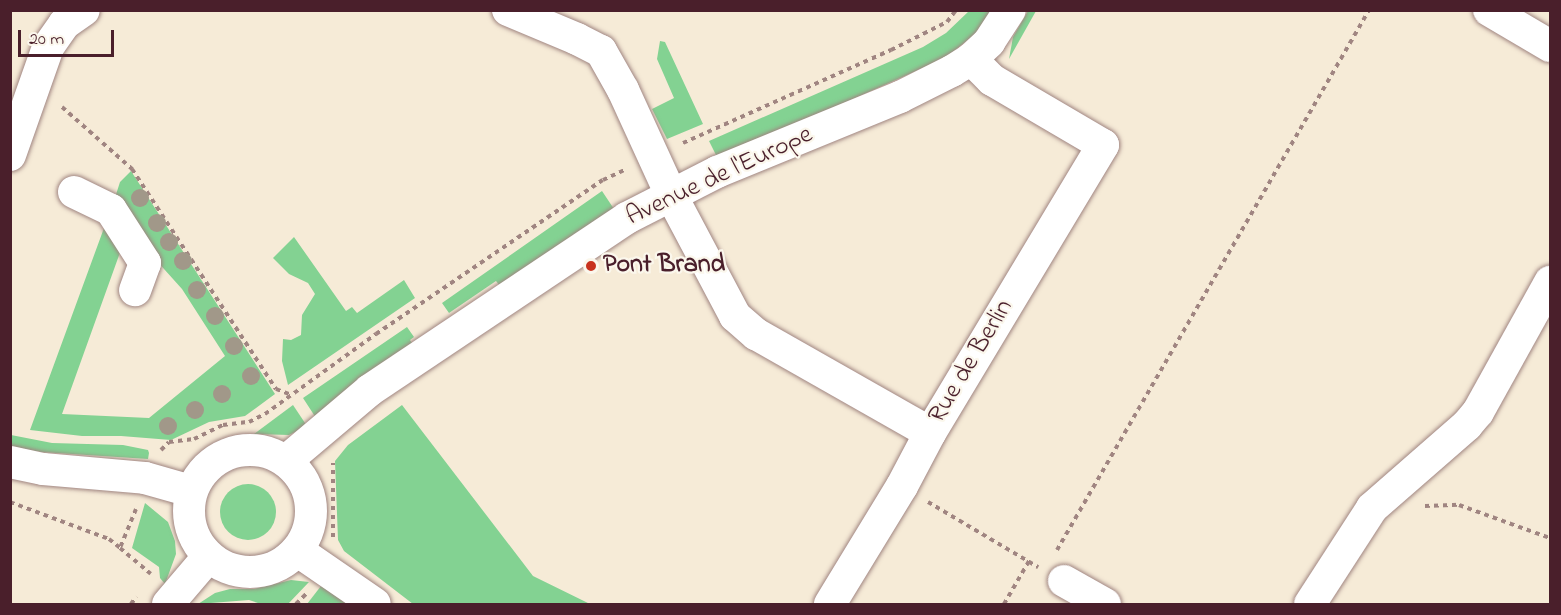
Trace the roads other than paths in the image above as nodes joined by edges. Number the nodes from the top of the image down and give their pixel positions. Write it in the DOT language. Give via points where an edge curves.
graph roads {
  1 [pos="84,10"];
  2 [pos="508,10"];
  3 [pos="1010,10"];
  4 [pos="1489,10"];
  5 [pos="1551,46"];
  6 [pos="971,59"];
  7 [pos="10,155"];
  8 [pos="74,192"];
  9 [pos="671,195"];
  10 [pos="1551,282"];
  11 [pos="135,290"];
  12 [pos="930,432"];
  13 [pos="286,461"];
  14 [pos="10,462"];
  15 [pos="191,490"];
  16 [pos="298,550"];
  17 [pos="208,557"];
  18 [pos="1058,571"];
  19 [pos="168,604"];
  20 [pos="375,604"];
  21 [pos="831,604"];
  22 [pos="1105,604"];
  23 [pos="1310,604"];
  1 -- 7 [label="street" via="64,24 48,47"];
  2 -- 9 [label="street, Rue de Berlin" via="601,51"];
  3 -- 6 [label="street, Avenue de l'Europe" via="989,42"];
  4 -- 5 [label="street"];
  6 -- 9 [label="street, Avenue de l'Europe" via="900,97 717,172"];
  6 -- 12 [label="street, Rue de Berlin" via="992,80 1103,145"];
  8 -- 11 [label="street" via="111,210 145,263"];
  9 -- 12 [label="street, Rue de Berlin" via="735,316 756,334"];
  9 -- 13 [label="street, Avenue de l'Europe" via="627,218 370,390"];
  10 -- 23 [label="street" via="1478,412 1372,507"];
  12 -- 21 [label="street"];
  13 -- 15 [label="street" via="264,451 225,454 210,463"];
  13 -- 16 [label="street" via="300,475 309,493 312,513 308,533"];
  14 -- 15 [label="street" via="145,478"];
  15 -- 17 [label="street" via="188,514 194,538"];
  16 -- 17 [label="street" via="279,566 255,573 230,570"];
  16 -- 20 [label="street"];
  17 -- 19 [label="street"];
  18 -- 22 [label="street"];
}
